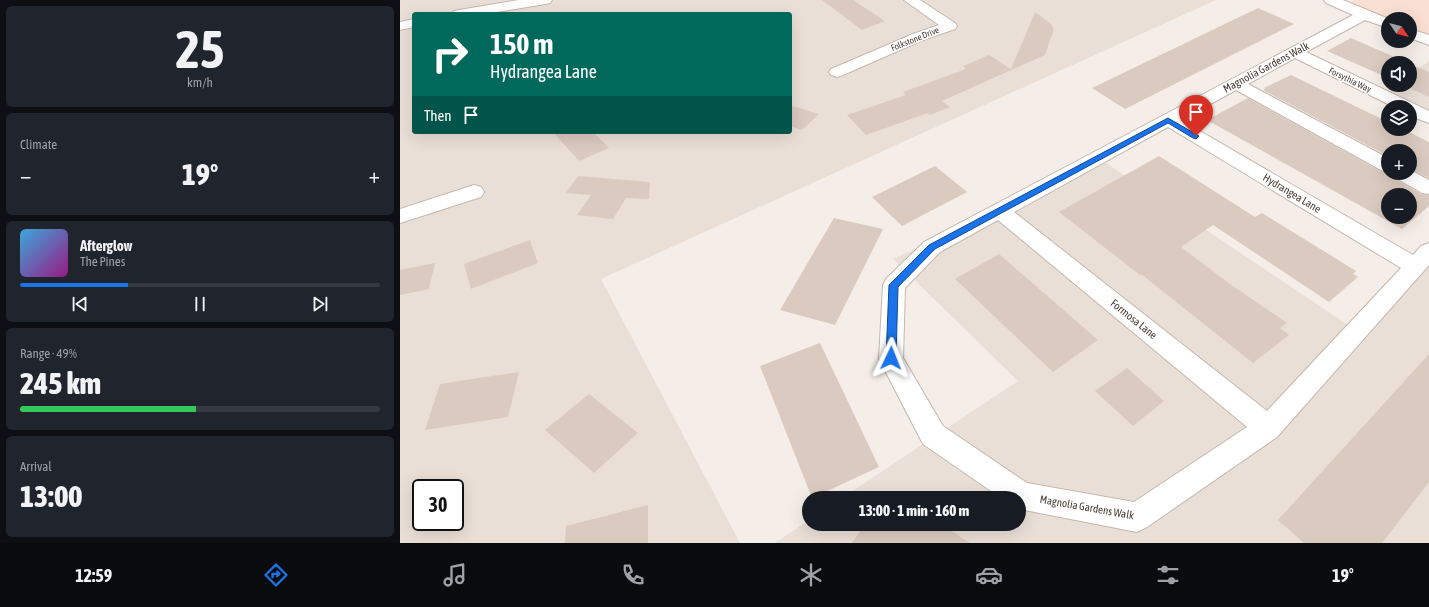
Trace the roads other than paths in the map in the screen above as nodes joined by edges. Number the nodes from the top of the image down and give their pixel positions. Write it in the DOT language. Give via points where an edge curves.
graph roads {
  1 [pos="452,0"];
  2 [pos="545,0"];
  3 [pos="911,0"];
  4 [pos="1331,0"];
  5 [pos="458,12"];
  6 [pos="470,12"];
  7 [pos="1365,14"];
  8 [pos="1381,21"];
  9 [pos="412,23"];
  10 [pos="400,26"];
  11 [pos="1417,35"];
  12 [pos="1429,40"];
  13 [pos="1294,52"];
  14 [pos="837,72"];
  15 [pos="1236,84"];
  16 [pos="1393,100"];
  17 [pos="1417,112"];
  18 [pos="1429,118"];
  19 [pos="1168,120"];
  20 [pos="1381,162"];
  21 [pos="1414,180"];
  22 [pos="1429,188"];
  23 [pos="474,192"];
  24 [pos="1000,211"];
  25 [pos="400,216"];
  26 [pos="1422,259"];
  27 [pos="1268,428"];
  1 -- 5 [label="street"];
  2 -- 6 [label="street"];
  3 -- 14 [label="street, Folkstone Drive" via="950,26"];
  4 -- 7 [label="street"];
  7 -- 8 [label="street"];
  7 -- 13 [label="street, Magnolia Gardens Walk"];
  9 -- 10 [label="street"];
  11 -- 12 [label="street"];
  13 -- 15 [label="street, Magnolia Gardens Walk"];
  13 -- 16 [label="street, Forsythia Way"];
  15 -- 19 [label="street, Magnolia Gardens Walk"];
  15 -- 20 [label="street"];
  17 -- 18 [label="street"];
  19 -- 24 [label="street, Magnolia Gardens Walk"];
  19 -- 26 [label="street, Hydrangea Lane"];
  21 -- 22 [label="street"];
  23 -- 25 [label="street"];
  24 -- 27 [label="street, Formosa Lane"];
  24 -- 27 [label="street, Magnolia Gardens Walk" via="932,247 894,285 891,358 933,435 1022,496 1137,517"];
  26 -- 27 [label="street, Magnolia Gardens Walk"];
}
